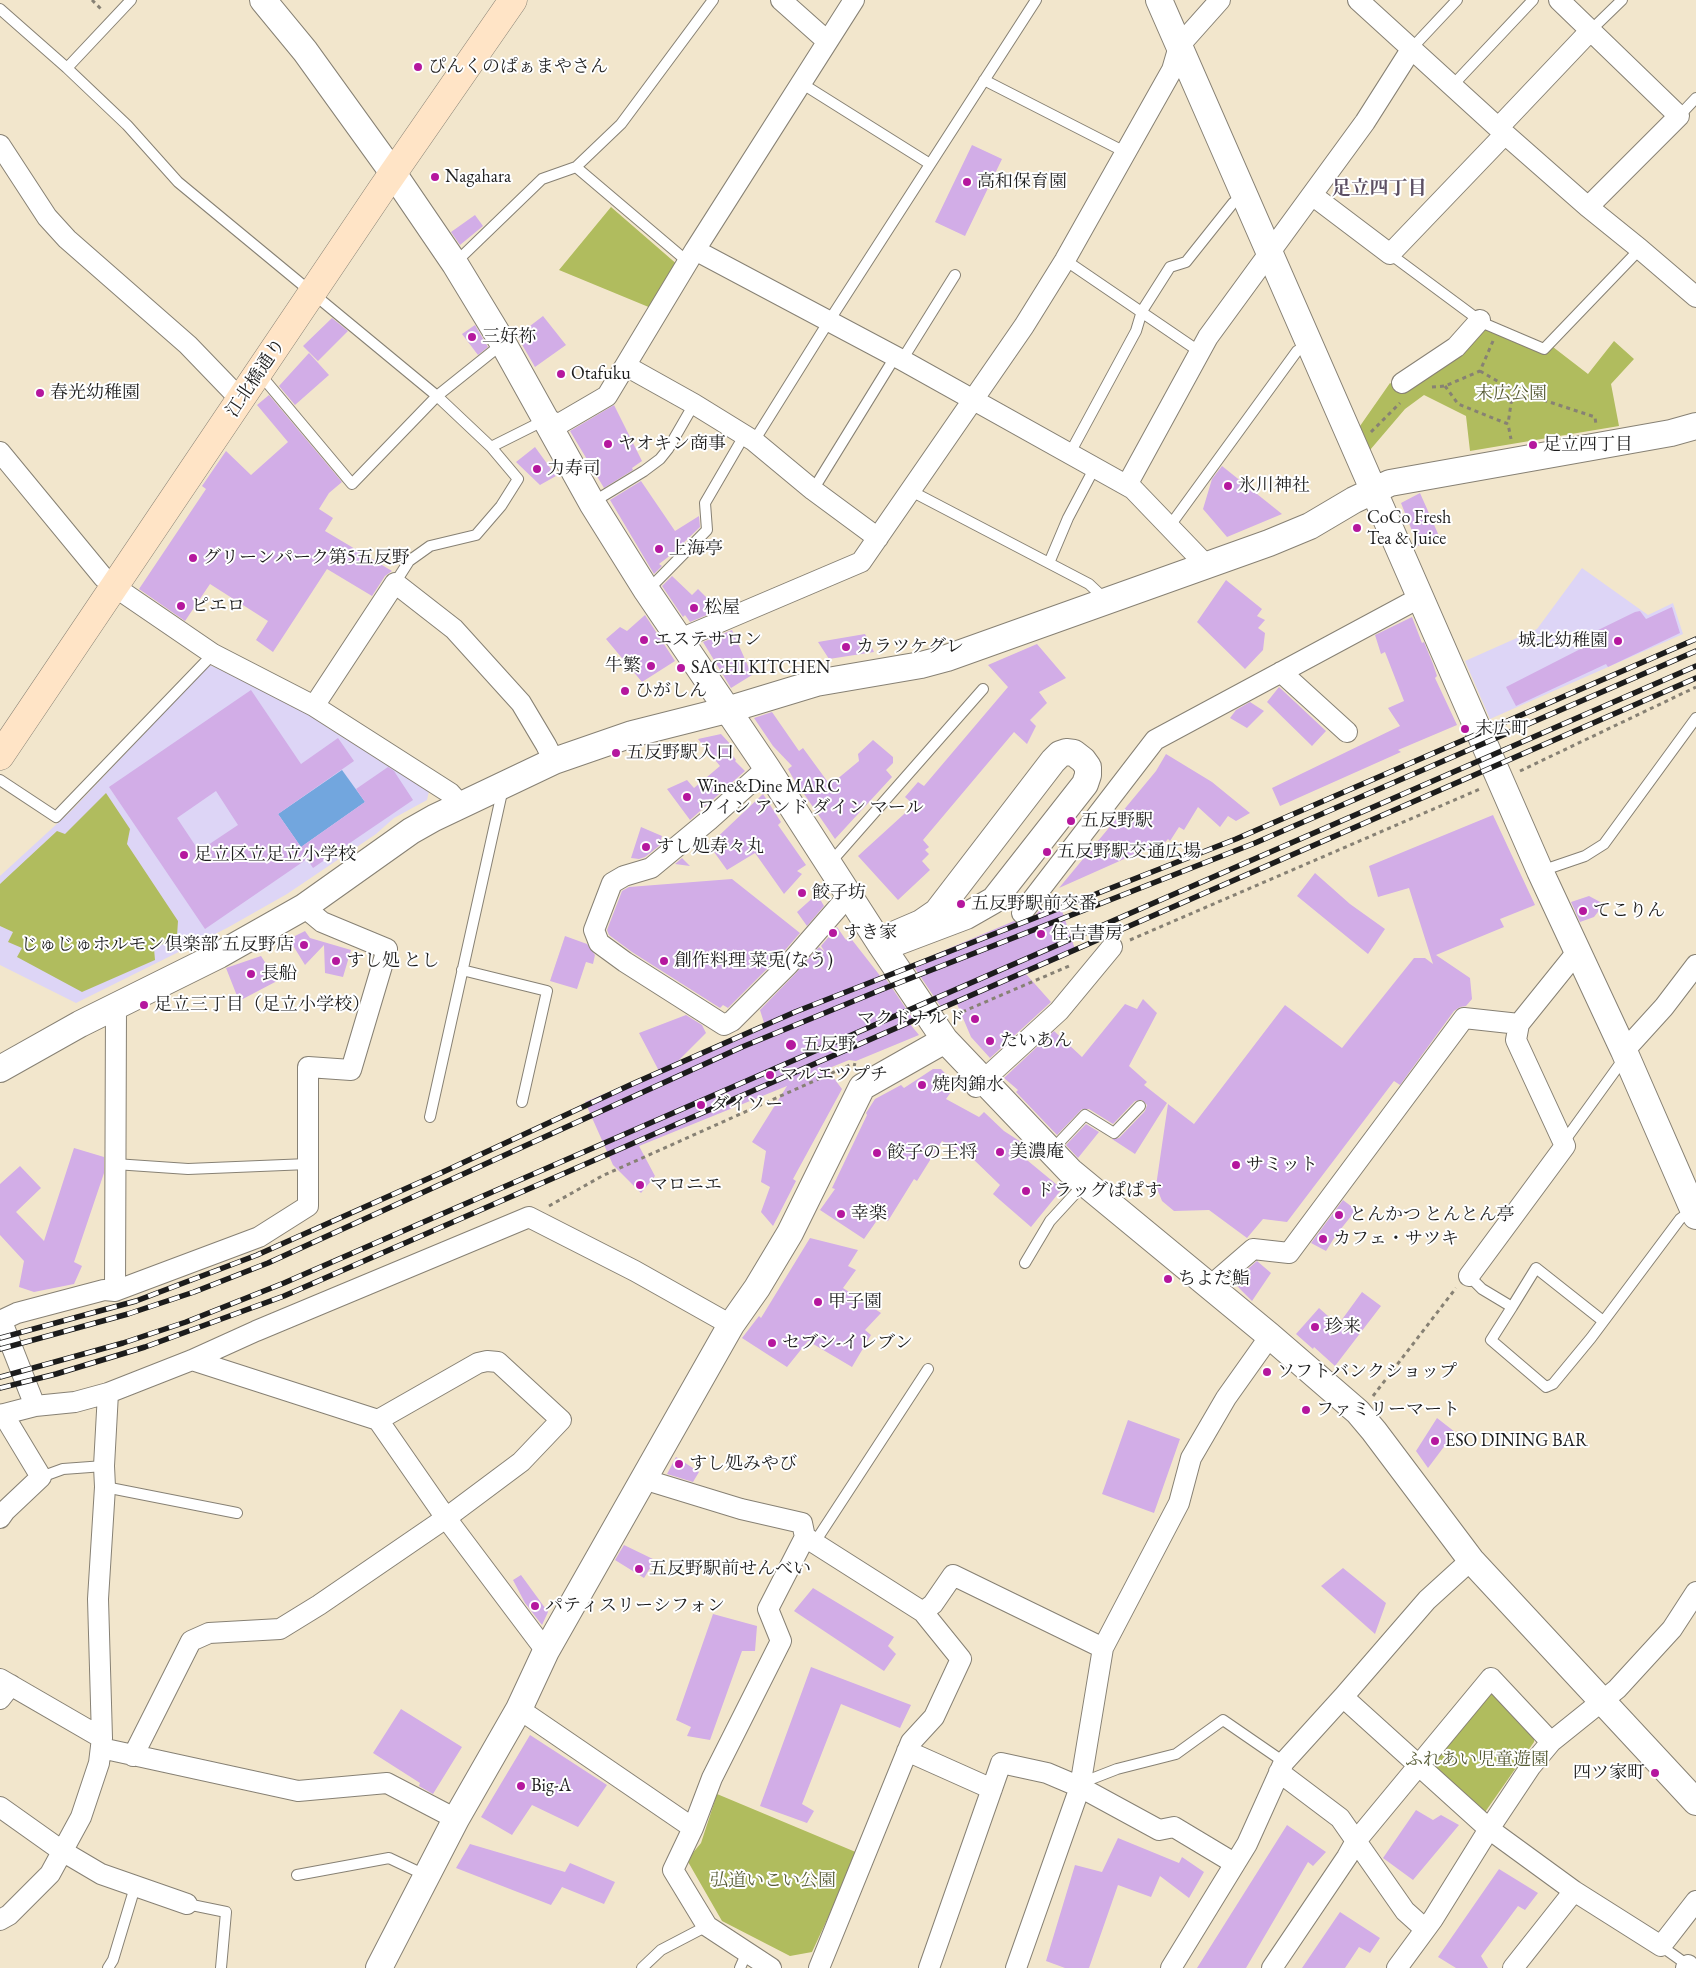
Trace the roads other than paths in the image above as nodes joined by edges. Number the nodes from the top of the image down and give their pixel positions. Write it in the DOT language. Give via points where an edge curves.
graph roads {
  1 [pos="131,0"];
  2 [pos="263,0"];
  3 [pos="513,0"];
  4 [pos="713,0"];
  5 [pos="781,0"];
  6 [pos="854,0"];
  7 [pos="1036,0"];
  8 [pos="1159,0"];
  9 [pos="1220,0"];
  10 [pos="1358,0"];
  11 [pos="1457,0"];
  12 [pos="1534,0"];
  13 [pos="1559,0"];
  14 [pos="1622,0"];
  15 [pos="0,9"];
  16 [pos="1590,31"];
  17 [pos="827,41"];
  18 [pos="1179,46"];
  19 [pos="1412,48"];
  20 [pos="67,68"];
  21 [pos="984,80"];
  22 [pos="801,83"];
  23 [pos="1452,86"];
  24 [pos="1696,98"];
  25 [pos="1679,116"];
  26 [pos="1501,131"];
  27 [pos="0,145"];
  28 [pos="1124,152"];
  29 [pos="930,164"];
  30 [pos="576,167"];
  31 [pos="394,173"];
  32 [pos="1312,195"];
  33 [pos="1244,196"];
  34 [pos="1588,207"];
  35 [pos="1640,249"];
  36 [pos="1270,251"];
  37 [pos="1390,254"];
  38 [pos="692,256"];
  39 [pos="1065,260"];
  40 [pos="455,264"];
  41 [pos="955,275"];
  42 [pos="313,293"];
  43 [pos="1695,296"];
  44 [pos="1142,311"];
  45 [pos="1480,320"];
  46 [pos="829,321"];
  47 [pos="503,343"];
  48 [pos="1310,343"];
  49 [pos="1200,352"];
  50 [pos="898,359"];
  51 [pos="626,366"];
  52 [pos="259,373"];
  53 [pos="1402,392"];
  54 [pos="437,396"];
  55 [pos="241,400"];
  56 [pos="973,400"];
  57 [pos="694,404"];
  58 [pos="546,419"];
  59 [pos="1696,426"];
  60 [pos="749,439"];
  61 [pos="491,447"];
  62 [pos="0,452"];
  63 [pos="1070,453"];
  64 [pos="1094,467"];
  65 [pos="1127,485"];
  66 [pos="814,490"];
  67 [pos="1374,490"];
  68 [pos="911,491"];
  69 [pos="592,503"];
  70 [pos="1169,527"];
  71 [pos="878,538"];
  72 [pos="1049,563"];
  73 [pos="1206,565"];
  74 [pos="395,583"];
  75 [pos="115,587"];
  76 [pos="647,590"];
  77 [pos="1421,597"];
  78 [pos="1106,600"];
  79 [pos="680,639"];
  80 [pos="213,654"];
  81 [pos="1281,672"];
  82 [pos="983,689"];
  83 [pos="314,706"];
  84 [pos="727,710"];
  85 [pos="1696,718"];
  86 [pos="1347,732"];
  87 [pos="0,756"];
  88 [pos="554,761"];
  89 [pos="767,768"];
  90 [pos="0,780"];
  91 [pos="497,788"];
  92 [pos="460,804"];
  93 [pos="830,864"];
  94 [pos="1540,871"];
  95 [pos="849,895"];
  96 [pos="304,907"];
  97 [pos="1022,913"];
  98 [pos="881,945"];
  99 [pos="1112,947"];
  100 [pos="1577,952"];
  101 [pos="1696,965"];
  102 [pos="462,970"];
  103 [pos="116,1006"];
  104 [pos="1519,1024"];
  105 [pos="940,1032"];
  106 [pos="1625,1054"];
  107 [pos="0,1069"];
  108 [pos="979,1083"];
  109 [pos="522,1102"];
  110 [pos="1140,1106"];
  111 [pos="430,1117"];
  112 [pos="1563,1143"];
  113 [pos="1048,1154"];
  114 [pos="115,1164"];
  115 [pos="308,1164"];
  116 [pos="1084,1184"];
  117 [pos="1694,1213"];
  118 [pos="1025,1263"];
  119 [pos="1469,1276"];
  120 [pos="1209,1288"];
  121 [pos="115,1291"];
  122 [pos="1512,1307"];
  123 [pos="0,1321"];
  124 [pos="1603,1321"];
  125 [pos="731,1325"];
  126 [pos="1270,1336"];
  127 [pos="192,1360"];
  128 [pos="928,1369"];
  129 [pos="108,1393"];
  130 [pos="35,1406"];
  131 [pos="2,1415"];
  132 [pos="378,1420"];
  133 [pos="104,1466"];
  134 [pos="41,1477"];
  135 [pos="644,1479"];
  136 [pos="105,1487"];
  137 [pos="237,1513"];
  138 [pos="0,1518"];
  139 [pos="446,1518"];
  140 [pos="810,1540"];
  141 [pos="1471,1560"];
  142 [pos="1696,1592"];
  143 [pos="923,1612"];
  144 [pos="1103,1648"];
  145 [pos="546,1651"];
  146 [pos="4,1688"];
  147 [pos="1343,1697"];
  148 [pos="1602,1701"];
  149 [pos="519,1709"];
  150 [pos="1551,1742"];
  151 [pos="101,1743"];
  152 [pos="907,1751"];
  153 [pos="133,1756"];
  154 [pos="1417,1766"];
  155 [pos="1281,1767"];
  156 [pos="1081,1785"];
  157 [pos="992,1789"];
  158 [pos="1696,1802"];
  159 [pos="0,1807"];
  160 [pos="456,1819"];
  161 [pos="692,1828"];
  162 [pos="1489,1829"];
  163 [pos="1356,1841"];
  164 [pos="62,1851"];
  165 [pos="1234,1863"];
  166 [pos="297,1875"];
  167 [pos="428,1877"];
  168 [pos="135,1887"];
  169 [pos="1574,1891"];
  170 [pos="1696,1901"];
  171 [pos="187,1904"];
  172 [pos="0,1920"];
  173 [pos="707,1926"];
  174 [pos="1425,1928"];
  175 [pos="1661,1946"];
  176 [pos="744,1960"];
  177 [pos="1689,1967"];
  178 [pos="108,1968"];
  179 [pos="221,1968"];
  180 [pos="379,1968"];
  181 [pos="642,1968"];
  182 [pos="771,1968"];
  183 [pos="819,1968"];
  184 [pos="929,1968"];
  185 [pos="1016,1968"];
  186 [pos="1171,1968"];
  187 [pos="1272,1968"];
  188 [pos="1396,1968"];
  189 [pos="1513,1968"];
  1 -- 20 [label="lane"];
  2 -- 31 [label="street"];
  3 -- 31 [label="main road, 江北橋通り"];
  4 -- 30 [label="lane" via="621,124"];
  5 -- 17 [label="street"];
  6 -- 17 [label="street"];
  7 -- 21 [label="lane"];
  8 -- 18 [label="street"];
  9 -- 18 [label="street"];
  10 -- 19 [label="street"];
  11 -- 19 [label="lane"];
  12 -- 23 [label="lane"];
  13 -- 16 [label="street"];
  14 -- 16 [label="lane"];
  15 -- 20 [label="lane"];
  16 -- 25 [label="street"];
  16 -- 26 [label="street"];
  17 -- 22 [label="street"];
  18 -- 28 [label="street" via="1172,70"];
  18 -- 33 [label="street"];
  19 -- 23 [label="street"];
  19 -- 32 [label="street" via="1365,122"];
  20 -- 42 [label="lane" via="127,125 178,182"];
  21 -- 28 [label="lane"];
  21 -- 29 [label="lane"];
  22 -- 29 [label="lane"];
  22 -- 38 [label="street"];
  23 -- 26 [label="street"];
  24 -- 25 [label="lane"];
  25 -- 34 [label="street"];
  26 -- 34 [label="street"];
  26 -- 37 [label="street"];
  27 -- 55 [label="street" via="46,217 188,345"];
  28 -- 39 [label="street"];
  29 -- 46 [label="lane"];
  30 -- 38 [label="lane"];
  30 -- 40 [label="lane" via="542,179"];
  31 -- 40 [label="street"];
  31 -- 42 [label="main road, 江北橋通り"];
  32 -- 36 [label="street"];
  32 -- 37 [label="street"];
  33 -- 36 [label="street"];
  33 -- 44 [label="lane" via="1233,203 1186,262 1170,267"];
  34 -- 35 [label="street"];
  35 -- 43 [label="street"];
  35 -- 45 [label="lane" via="1544,348"];
  36 -- 48 [label="street"];
  36 -- 49 [label="street"];
  37 -- 45 [label="lane"];
  38 -- 46 [label="street"];
  38 -- 51 [label="street"];
  39 -- 44 [label="lane"];
  39 -- 56 [label="street"];
  40 -- 47 [label="street"];
  41 -- 50 [label="lane"];
  42 -- 52 [label="main road, 江北橋通り"];
  42 -- 54 [label="lane"];
  44 -- 49 [label="lane"];
  44 -- 63 [label="lane" via="1136,331"];
  45 -- 53 [label="street" via="1456,347"];
  46 -- 50 [label="street"];
  46 -- 60 [label="lane"];
  47 -- 54 [label="lane"];
  47 -- 58 [label="street"];
  48 -- 67 [label="street"];
  48 -- 70 [label="lane" via="1296,351"];
  49 -- 65 [label="street"];
  50 -- 56 [label="street"];
  50 -- 66 [label="lane"];
  51 -- 57 [label="street"];
  51 -- 58 [label="street" via="607,396 559,424"];
  52 -- 54 [label="lane" via="352,484"];
  52 -- 55 [label="main road, 江北橋通り"];
  54 -- 61 [label="lane"];
  55 -- 75 [label="main road, 江北橋通り"];
  56 -- 63 [label="street"];
  56 -- 68 [label="street"];
  57 -- 60 [label="street"];
  57 -- 69 [label="lane" via="660,459"];
  58 -- 61 [label="lane"];
  58 -- 69 [label="street"];
  59 -- 67 [label="street" via="1390,483"];
  60 -- 66 [label="street"];
  60 -- 76 [label="lane" via="705,503 707,530"];
  61 -- 74 [label="lane" via="518,479 501,506 476,535 430,546 409,561"];
  62 -- 75 [label="street" via="103,577"];
  63 -- 64 [label="street"];
  64 -- 65 [label="street"];
  64 -- 72 [label="lane"];
  65 -- 70 [label="street"];
  66 -- 71 [label="street"];
  67 -- 73 [label="street" via="1310,526"];
  67 -- 77 [label="street"];
  68 -- 71 [label="street"];
  68 -- 72 [label="lane"];
  69 -- 76 [label="street"];
  70 -- 73 [label="street"];
  71 -- 79 [label="street" via="861,562"];
  72 -- 78 [label="lane" via="1089,584"];
  73 -- 78 [label="street"];
  74 -- 83 [label="street"];
  74 -- 88 [label="street" via="454,629 522,703"];
  75 -- 80 [label="street"];
  75 -- 87 [label="main road, 江北橋通り"];
  76 -- 79 [label="street"];
  77 -- 81 [label="street"];
  77 -- 94 [label="street"];
  78 -- 84 [label="street" via="921,666 816,683"];
  79 -- 84 [label="street"];
  80 -- 83 [label="street"];
  80 -- 90 [label="lane" via="56,817"];
  81 -- 86 [label="street"];
  81 -- 97 [label="street" via="1156,740"];
  82 -- 93 [label="lane"];
  83 -- 92 [label="street" via="450,794"];
  84 -- 88 [label="street" via="632,734"];
  84 -- 89 [label="street"];
  85 -- 94 [label="lane" via="1604,844 1585,856"];
  88 -- 91 [label="street"];
  89 -- 93 [label="street"];
  89 -- 95 [label="street" via="651,868 624,876 612,884 594,930 599,943 724,1025 788,965"];
  91 -- 92 [label="street"];
  91 -- 102 [label="lane" via="501,797"];
  92 -- 96 [label="street" via="411,832"];
  93 -- 95 [label="street"];
  94 -- 100 [label="street"];
  95 -- 98 [label="street"];
  96 -- 103 [label="street" via="219,955"];
  96 -- 115 [label="street" via="322,922 387,949 351,1070 308,1067"];
  98 -- 98 [label="street" via="886,938 921,923 937,912 1060,754 1074,753 1083,760 1088,767 1085,784 994,900 966,916 892,944"];
  98 -- 105 [label="street"];
  99 -- 108 [label="street" via="1059,1010"];
  100 -- 104 [label="street"];
  100 -- 106 [label="street"];
  101 -- 106 [label="street"];
  102 -- 109 [label="lane" via="547,991"];
  102 -- 111 [label="lane"];
  103 -- 107 [label="street"];
  103 -- 114 [label="street"];
  104 -- 112 [label="street" via="1516,1040"];
  104 -- 120 [label="street" via="1464,1018 1289,1253 1253,1249"];
  105 -- 108 [label="street"];
  105 -- 125 [label="street" via="862,1088 790,1233"];
  106 -- 112 [label="lane"];
  106 -- 117 [label="street"];
  108 -- 113 [label="street"];
  110 -- 113 [label="lane" via="1114,1133 1085,1115"];
  112 -- 119 [label="street" via="1565,1146"];
  113 -- 116 [label="street"];
  114 -- 115 [label="lane" via="188,1169"];
  114 -- 121 [label="street"];
  115 -- 121 [label="street" via="308,1206 259,1237"];
  116 -- 118 [label="lane" via="1050,1221"];
  116 -- 120 [label="street"];
  117 -- 124 [label="lane" via="1680,1219"];
  119 -- 122 [label="lane" via="1482,1289"];
  120 -- 126 [label="street"];
  121 -- 123 [label="street" via="104,1290 17,1313"];
  122 -- 124 [label="lane" via="1536,1268"];
  122 -- 124 [label="lane" via="1491,1340 1546,1387 1553,1384"];
  123 -- 130 [label="street"];
  125 -- 127 [label="street" via="529,1217"];
  125 -- 135 [label="street"];
  126 -- 141 [label="street" via="1358,1412"];
  126 -- 144 [label="street" via="1226,1398 1191,1458 1179,1503"];
  127 -- 129 [label="street"];
  127 -- 132 [label="street"];
  128 -- 140 [label="lane"];
  129 -- 130 [label="street" via="75,1402"];
  129 -- 133 [label="street"];
  130 -- 131 [label="street"];
  131 -- 134 [label="street"];
  132 -- 139 [label="street"];
  132 -- 139 [label="street" via="478,1363 487,1361 498,1362 561,1420 521,1462"];
  133 -- 134 [label="lane" via="63,1469"];
  133 -- 136 [label="street"];
  134 -- 138 [label="street"];
  135 -- 140 [label="street" via="741,1509 802,1523"];
  135 -- 145 [label="street"];
  136 -- 137 [label="lane"];
  136 -- 151 [label="street" via="98,1599"];
  139 -- 145 [label="street"];
  139 -- 153 [label="street" via="280,1628 209,1633 191,1641"];
  140 -- 143 [label="street"];
  140 -- 161 [label="street" via="768,1609 781,1641 712,1778"];
  141 -- 147 [label="street" via="1427,1600"];
  141 -- 148 [label="street"];
  142 -- 148 [label="street" via="1672,1629 1617,1690"];
  143 -- 144 [label="street" via="933,1604 952,1574"];
  143 -- 152 [label="street" via="961,1659 934,1717"];
  144 -- 156 [label="street"];
  145 -- 149 [label="street"];
  146 -- 151 [label="street"];
  147 -- 154 [label="street"];
  147 -- 155 [label="street"];
  148 -- 150 [label="street"];
  148 -- 158 [label="street"];
  149 -- 160 [label="street"];
  149 -- 161 [label="street"];
  150 -- 154 [label="street" via="1491,1678"];
  150 -- 162 [label="street"];
  151 -- 153 [label="street"];
  151 -- 164 [label="street" via="99,1764 81,1818"];
  152 -- 157 [label="street"];
  152 -- 183 [label="street"];
  153 -- 160 [label="street" via="298,1790 388,1783"];
  154 -- 162 [label="street"];
  154 -- 163 [label="street"];
  155 -- 156 [label="lane" via="1223,1720 1176,1754 1117,1769"];
  155 -- 163 [label="street" via="1340,1818"];
  155 -- 165 [label="street" via="1247,1844"];
  156 -- 157 [label="street" via="1002,1762"];
  156 -- 165 [label="street" via="1158,1830 1174,1827"];
  156 -- 185 [label="street"];
  157 -- 184 [label="street"];
  159 -- 164 [label="street"];
  160 -- 167 [label="street"];
  161 -- 173 [label="street" via="673,1870"];
  162 -- 169 [label="street"];
  162 -- 174 [label="street"];
  163 -- 174 [label="street" via="1405,1911"];
  163 -- 187 [label="street"];
  164 -- 168 [label="street" via="101,1874"];
  164 -- 172 [label="street" via="50,1874"];
  165 -- 186 [label="street"];
  166 -- 167 [label="lane" via="389,1858"];
  167 -- 180 [label="street"];
  168 -- 171 [label="street"];
  168 -- 178 [label="lane"];
  169 -- 175 [label="street"];
  169 -- 189 [label="street"];
  170 -- 175 [label="street"];
  171 -- 179 [label="lane" via="226,1912"];
  173 -- 176 [label="street"];
  173 -- 181 [label="lane" via="661,1950"];
  174 -- 188 [label="street"];
  175 -- 177 [label="lane"];
  176 -- 182 [label="street"];
}
